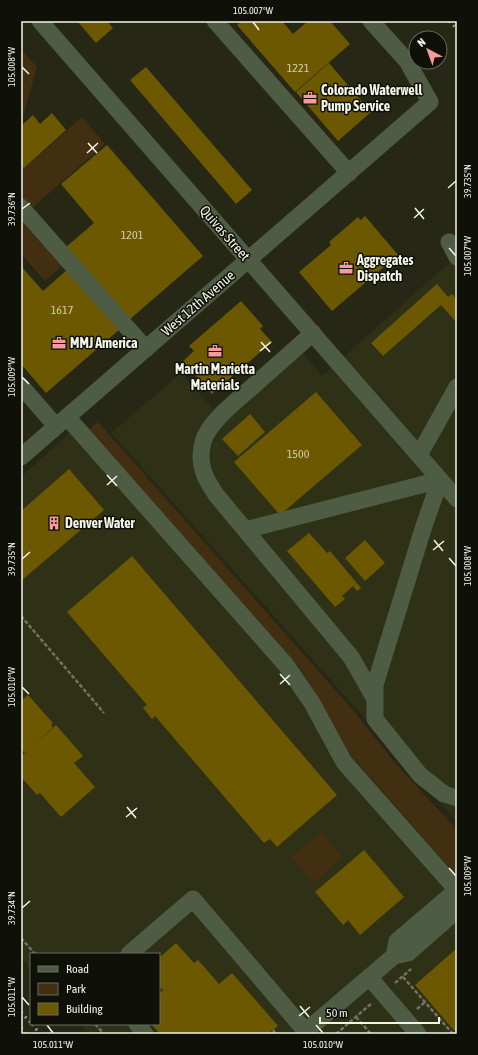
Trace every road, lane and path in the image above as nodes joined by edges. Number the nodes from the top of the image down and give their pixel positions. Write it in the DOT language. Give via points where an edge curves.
graph roads {
  1 [pos="40,21"];
  2 [pos="215,21"];
  3 [pos="371,21"];
  4 [pos="349,173"];
  5 [pos="21,207"];
  6 [pos="449,242"];
  7 [pos="457,257"];
  8 [pos="249,260"];
  9 [pos="313,333"];
  10 [pos="146,349"];
  11 [pos="21,386"];
  12 [pos="457,387"];
  13 [pos="62,422"];
  14 [pos="415,450"];
  15 [pos="21,457"];
  16 [pos="440,480"];
  17 [pos="457,499"];
  18 [pos="245,530"];
  19 [pos="21,616"];
  20 [pos="375,699"];
  21 [pos="104,713"];
  22 [pos="457,798"];
  23 [pos="457,890"];
  24 [pos="457,910"];
  25 [pos="21,938"];
  26 [pos="34,953"];
  27 [pos="130,953"];
  28 [pos="394,956"];
  29 [pos="403,976"];
  30 [pos="369,977"];
  31 [pos="356,1017"];
  32 [pos="96,1025"];
  33 [pos="137,1025"];
  34 [pos="273,1030"];
  35 [pos="307,1032"];
  36 [pos="104,1034"];
  37 [pos="145,1034"];
  38 [pos="276,1034"];
  39 [pos="370,1034"];
  40 [pos="418,1034"];
  41 [pos="453,1034"];
  1 -- 8 [label="street, Quivas Street"];
  2 -- 4 [label="street"];
  3 -- 4 [label="street, West 12th Avenue" via="407,60 430,102"];
  4 -- 8 [label="street, West 12th Avenue"];
  5 -- 10 [label="street"];
  6 -- 7 [label="street"];
  8 -- 9 [label="street, Quivas Street"];
  8 -- 10 [label="street, West 12th Avenue"];
  9 -- 14 [label="street, Quivas Street"];
  9 -- 18 [label="street" via="226,410 213,424 203,442 201,462 206,480"];
  10 -- 13 [label="street, West 12th Avenue"];
  11 -- 13 [label="street"];
  12 -- 14 [label="street"];
  13 -- 15 [label="street, West 12th Avenue"];
  13 -- 23 [label="street" via="286,665 312,703 344,762"];
  14 -- 16 [label="street, Quivas Street"];
  16 -- 17 [label="street, Quivas Street"];
  16 -- 18 [label="street"];
  16 -- 20 [label="street" via="375,685"];
  18 -- 20 [label="street" via="351,656"];
  19 -- 21 [label="path"];
  20 -- 22 [label="street" via="375,719 420,775 444,794"];
  23 -- 28 [label="street" via="397,941"];
  24 -- 28 [label="street" via="408,953"];
  25 -- 26 [label="path"];
  27 -- 35 [label="street" via="193,900"];
  28 -- 30 [label="street"];
  29 -- 41 [label="path"];
  30 -- 35 [label="street"];
  30 -- 40 [label="street"];
  31 -- 39 [label="path"];
  32 -- 36 [label="path"];
  33 -- 37 [label="street"];
  34 -- 38 [label="path"];
}
